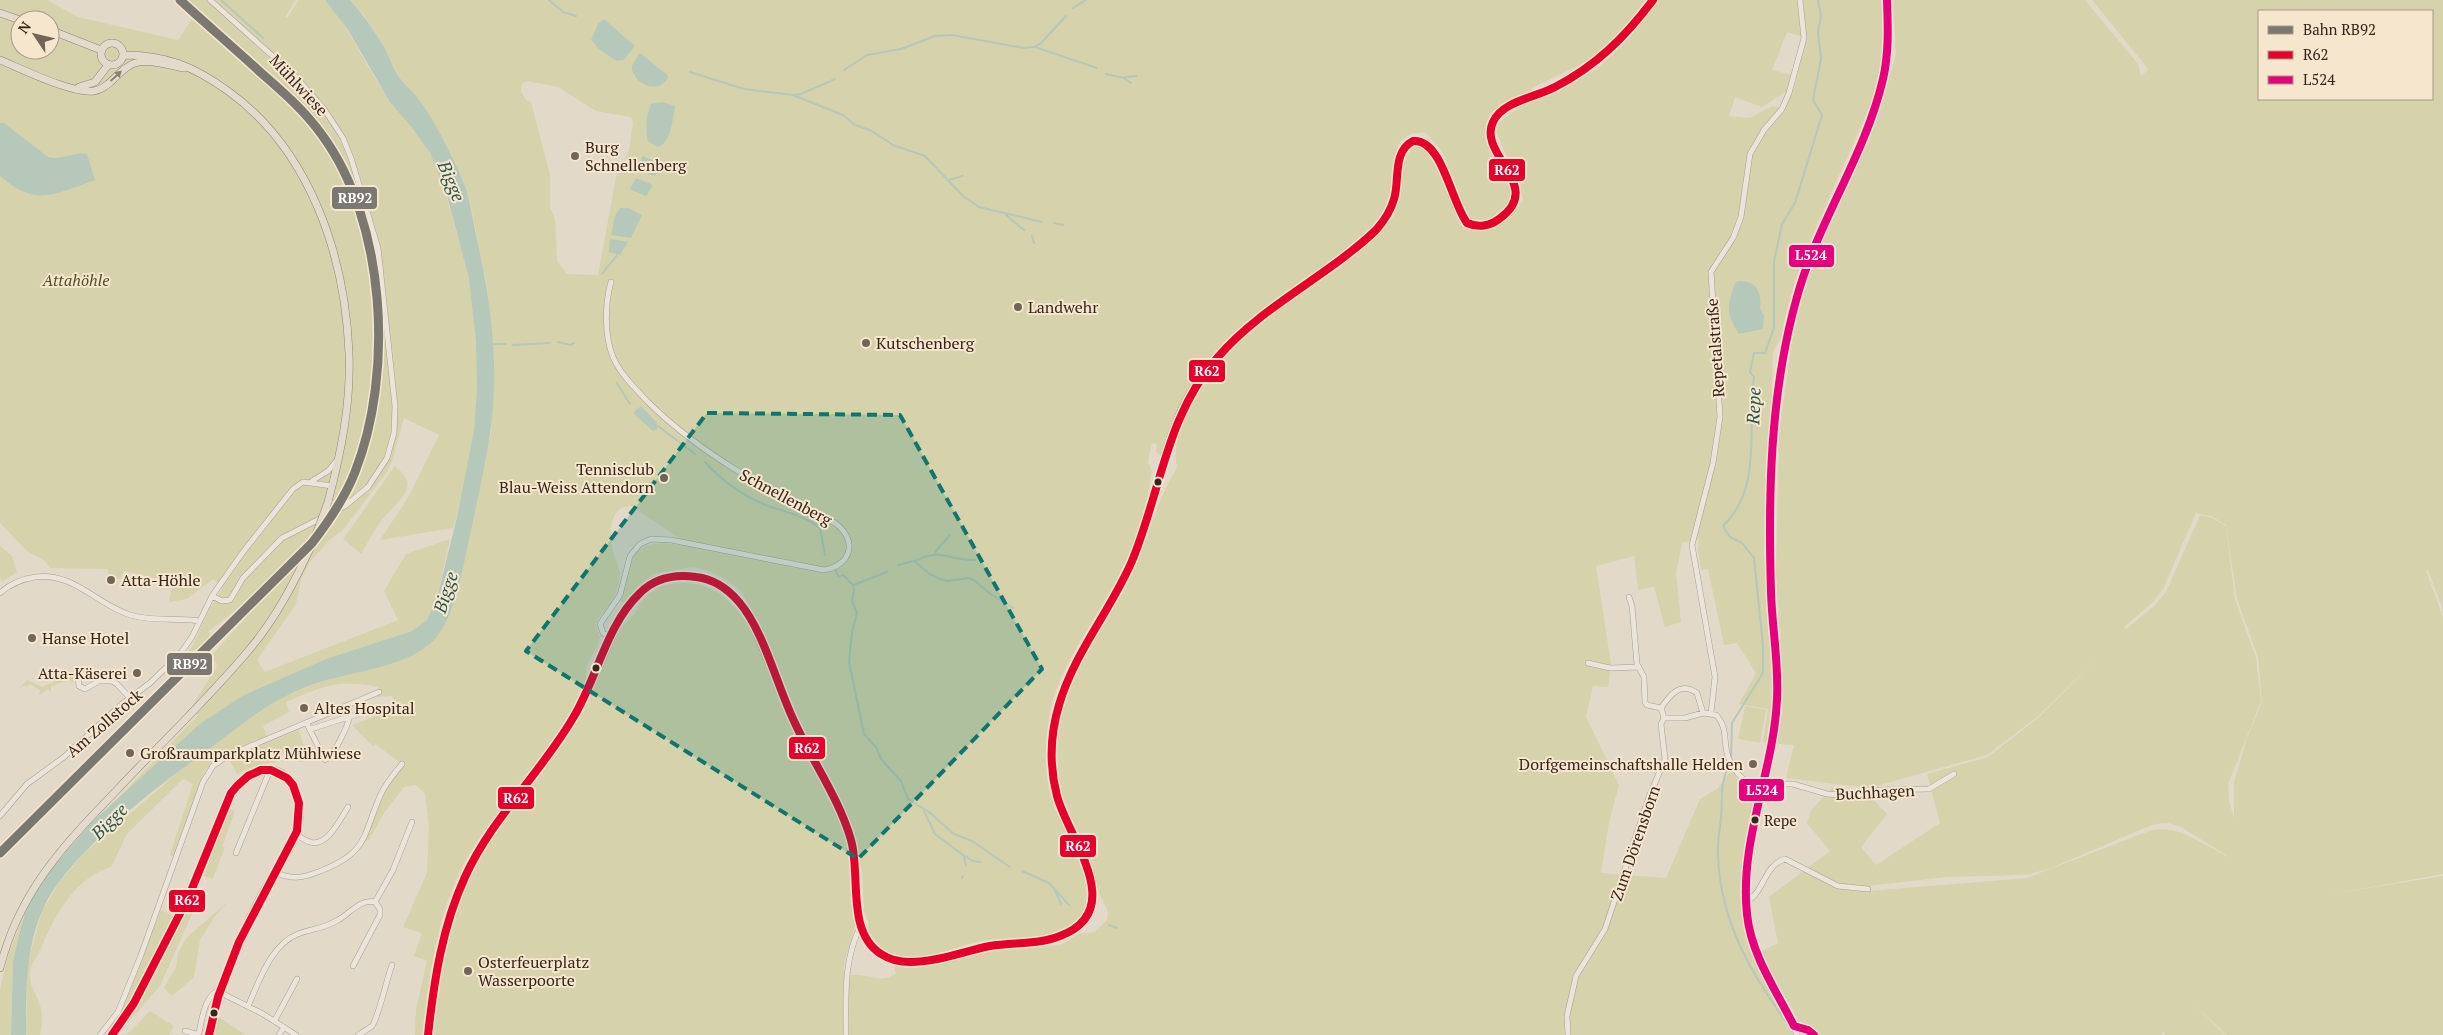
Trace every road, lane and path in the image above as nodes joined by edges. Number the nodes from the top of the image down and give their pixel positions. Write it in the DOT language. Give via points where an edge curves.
graph roads {
  1 [pos="210,0"];
  2 [pos="1653,0"];
  3 [pos="1800,0"];
  4 [pos="1887,0"];
  5 [pos="60,34"];
  6 [pos="101,50"];
  7 [pos="123,55"];
  8 [pos="0,60"];
  9 [pos="108,65"];
  10 [pos="191,68"];
  11 [pos="73,88"];
  12 [pos="611,282"];
  13 [pos="338,459"];
  14 [pos="312,481"];
  15 [pos="332,486"];
  16 [pos="0,593"];
  17 [pos="212,596"];
  18 [pos="1629,597"];
  19 [pos="199,621"];
  20 [pos="611,637"];
  21 [pos="1588,663"];
  22 [pos="1639,667"];
  23 [pos="90,675"];
  24 [pos="111,681"];
  25 [pos="89,687"];
  26 [pos="379,692"];
  27 [pos="130,698"];
  28 [pos="1661,708"];
  29 [pos="370,710"];
  30 [pos="1703,713"];
  31 [pos="1711,713"];
  32 [pos="350,716"];
  33 [pos="1664,718"];
  34 [pos="309,726"];
  35 [pos="402,764"];
  36 [pos="270,770"];
  37 [pos="1954,774"];
  38 [pos="1763,784"];
  39 [pos="1761,791"];
  40 [pos="348,807"];
  41 [pos="0,816"];
  42 [pos="412,822"];
  43 [pos="296,834"];
  44 [pos="236,853"];
  45 [pos="275,872"];
  46 [pos="1868,889"];
  47 [pos="375,902"];
  48 [pos="1746,902"];
  49 [pos="862,925"];
  50 [pos="392,965"];
  51 [pos="353,966"];
  52 [pos="0,968"];
  53 [pos="297,980"];
  54 [pos="220,992"];
  55 [pos="248,1006"];
  56 [pos="275,1020"];
  57 [pos="1794,1026"];
  58 [pos="284,1027"];
  59 [pos="185,1031"];
  60 [pos="100,1035"];
  61 [pos="112,1035"];
  62 [pos="209,1035"];
  63 [pos="279,1035"];
  64 [pos="296,1035"];
  65 [pos="358,1035"];
  66 [pos="428,1035"];
  67 [pos="846,1035"];
  68 [pos="1568,1035"];
  69 [pos="1796,1035"];
  70 [pos="1814,1035"];
  1 -- 17 [label="street, Mühlwiese" via="295,76 324,109 343,138 378,248 396,420 387,458 358,496 282,538 243,578 230,600 222,601"];
  2 -- 49 [label="main road" via="1621,41 1598,62 1553,88 1502,111 1493,120 1491,139 1516,190 1515,202 1507,214 1481,226 1467,224 1434,151 1423,141 1408,144 1401,155 1395,194 1380,226 1242,333 1211,367 1185,404 1165,457 1142,537 1124,580 1064,684 1054,719 1051,752 1054,783 1065,820 1088,865 1093,883 1091,904 1081,924 1065,936 1052,939 983,946 902,963 873,948"];
  3 -- 31 [label="street, Repetalstraße" via="1804,38 1789,93 1782,109 1750,154 1741,217 1733,238 1711,272 1720,417 1713,463 1692,545 1714,676"];
  4 -- 38 [label="street" via="1890,41 1884,84 1868,128 1811,250 1786,343 1771,490 1770,562 1776,714"];
  5 -- 6 [label="main road"];
  6 -- 7 [label="main road" via="113,43 121,48"];
  6 -- 9 [label="main road" via="102,61"];
  7 -- 9 [label="main road" via="118,64"];
  7 -- 10 [label="main road" via="169,59"];
  8 -- 11 [label="main road"];
  9 -- 11 [label="main road" via="95,82"];
  11 -- 10 [label="main road, one-way" via="96,90 137,62"];
  10 -- 13 [label="main road" via="239,99 266,125 301,173 322,217 338,272 348,336 347,413"];
  12 -- 20 [label="street, Schnellenberg" via="608,326 612,356 635,389 684,436 707,453 835,522 845,531 850,544 840,564 824,570 671,540 645,541 630,556 620,595 600,624 603,633"];
  13 -- 14 [label="street, Am Zollstock" via="328,471"];
  13 -- 15 [label="main road"];
  14 -- 15 [label="street"];
  14 -- 17 [label="street, Am Zollstock" via="297,485 289,493"];
  15 -- 52 [label="main road, bridge" via="318,530 286,597 249,650 72,836 46,869 19,912"];
  16 -- 19 [label="street" via="22,580 52,577 76,584 130,614 147,619"];
  17 -- 19 [label="street, Am Zollstock"];
  18 -- 22 [label="street"];
  19 -- 27 [label="street, Am Zollstock" via="180,654"];
  20 -- 49 [label="main road" via="633,601 646,588 661,580 681,576 704,579 723,586 739,600 850,836 857,868"];
  20 -- 66 [label="main road" via="573,720 548,758 492,828 464,877 436,967"];
  21 -- 22 [label="street" via="1610,668"];
  22 -- 28 [label="street" via="1644,677 1646,704"];
  23 -- 24 [label="street"];
  23 -- 25 [label="street" via="96,680"];
  23 -- 25 [label="street" via="81,674 77,681 82,688"];
  24 -- 25 [label="street" via="99,681"];
  24 -- 27 [label="street"];
  26 -- 34 [label="street"];
  27 -- 41 [label="street, Am Zollstock" via="64,757 27,784"];
  28 -- 30 [label="street" via="1674,691 1687,689 1697,694"];
  28 -- 33 [label="street, Zum Dörensborn"];
  29 -- 32 [label="street"];
  30 -- 31 [label="street"];
  30 -- 33 [label="street" via="1685,718"];
  31 -- 39 [label="street" via="1722,725 1727,754 1734,769 1745,782"];
  32 -- 34 [label="street"];
  32 -- 34 [label="street" via="349,724 325,760"];
  33 -- 68 [label="street, Zum Dörensborn" via="1661,724 1665,759 1608,920 1576,976 1567,1016"];
  34 -- 60 [label="street" via="227,756 207,774 118,1012"];
  35 -- 45 [label="street" via="381,794 367,834 356,850 339,862 307,876 294,879"];
  36 -- 43 [label="main road" via="283,774 294,787 300,813"];
  36 -- 44 [label="street"];
  36 -- 61 [label="main road" via="250,774 231,793 189,896 134,1004"];
  37 -- 38 [label="street, Buchhagen" via="1929,789 1878,790 1855,796 1827,794 1792,784"];
  38 -- 39 [label="street"];
  39 -- 48 [label="street" via="1748,861"];
  40 -- 43 [label="street" via="335,828 321,841 310,842"];
  42 -- 47 [label="street" via="393,870"];
  43 -- 45 [label="main road"];
  45 -- 54 [label="main road" via="246,927"];
  46 -- 48 [label="street" via="1838,886 1785,859 1769,869 1756,896"];
  47 -- 51 [label="street" via="380,915"];
  47 -- 55 [label="street" via="360,903 324,928 298,933 290,938 267,964"];
  48 -- 57 [label="street" via="1758,960"];
  49 -- 67 [label="street" via="853,941 846,979"];
  50 -- 65 [label="street" via="377,1018"];
  53 -- 56 [label="street"];
  54 -- 55 [label="street"];
  54 -- 59 [label="street" via="215,991 211,996 199,1033"];
  54 -- 62 [label="main road"];
  55 -- 56 [label="street"];
  56 -- 58 [label="street"];
  57 -- 69 [label="street"];
  57 -- 70 [label="street"];
  58 -- 63 [label="street"];
  58 -- 64 [label="street"];
}
